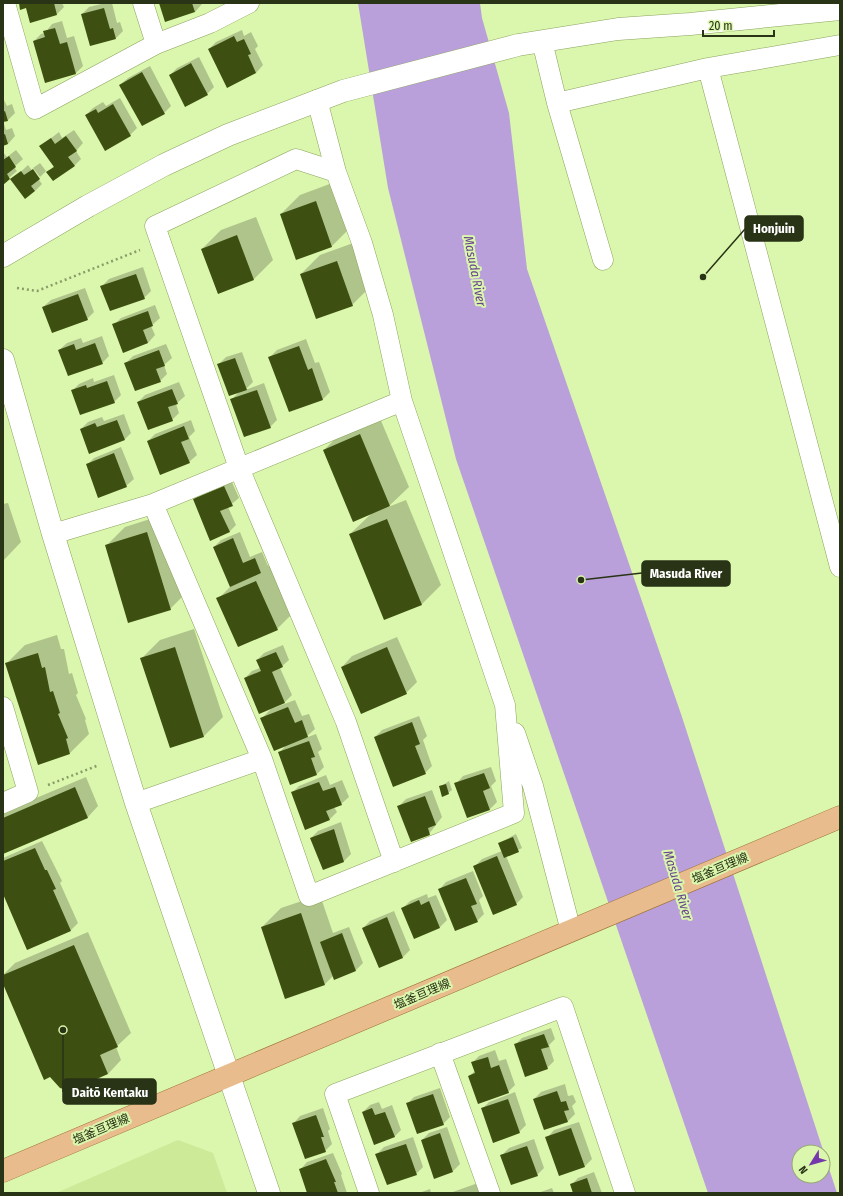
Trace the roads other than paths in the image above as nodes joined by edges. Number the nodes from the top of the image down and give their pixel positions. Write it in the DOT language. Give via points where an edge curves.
graph roads {
  1 [pos="5,3"];
  2 [pos="143,3"];
  3 [pos="249,3"];
  4 [pos="833,7"];
  5 [pos="542,41"];
  6 [pos="156,44"];
  7 [pos="840,45"];
  8 [pos="708,68"];
  9 [pos="317,100"];
  10 [pos="557,103"];
  11 [pos="336,172"];
  12 [pos="3,256"];
  13 [pos="603,260"];
  14 [pos="3,360"];
  15 [pos="402,401"];
  16 [pos="238,468"];
  17 [pos="153,504"];
  18 [pos="53,534"];
  19 [pos="840,567"];
  20 [pos="505,704"];
  21 [pos="3,707"];
  22 [pos="262,759"];
  23 [pos="3,803"];
  24 [pos="136,803"];
  25 [pos="840,817"];
  26 [pos="394,862"];
  27 [pos="576,929"];
  28 [pos="440,1053"];
  29 [pos="228,1076"];
  30 [pos="3,1171"];
  31 [pos="269,1193"];
  32 [pos="369,1193"];
  33 [pos="490,1193"];
  34 [pos="625,1193"];
  1 -- 6 [label="street" via="35,109"];
  2 -- 6 [label="street"];
  3 -- 6 [label="street" via="210,23"];
  4 -- 5 [label="street" via="690,24 618,29"];
  5 -- 9 [label="street" via="518,45"];
  5 -- 10 [label="street"];
  7 -- 8 [label="street"];
  8 -- 10 [label="street"];
  8 -- 19 [label="street"];
  9 -- 11 [label="street"];
  9 -- 12 [label="street" via="228,135 164,166"];
  10 -- 13 [label="street"];
  11 -- 15 [label="street" via="362,243 383,315"];
  11 -- 16 [label="street" via="296,160 155,226"];
  14 -- 18 [label="street"];
  15 -- 16 [label="street"];
  15 -- 20 [label="street"];
  16 -- 17 [label="street"];
  16 -- 26 [label="street" via="346,722"];
  17 -- 18 [label="street"];
  17 -- 22 [label="street"];
  18 -- 24 [label="street"];
  20 -- 26 [label="street" via="514,813"];
  20 -- 27 [label="street" via="533,786"];
  21 -- 23 [label="street" via="28,792"];
  22 -- 24 [label="street"];
  22 -- 26 [label="street" via="309,896"];
  24 -- 29 [label="street"];
  25 -- 27 [label="main road, 塩釜亘理線"];
  27 -- 29 [label="main road, 塩釜亘理線"];
  28 -- 32 [label="street" via="335,1094"];
  28 -- 33 [label="street"];
  28 -- 34 [label="street" via="563,1007"];
  29 -- 30 [label="main road, 塩釜亘理線"];
  29 -- 31 [label="street"];
}
